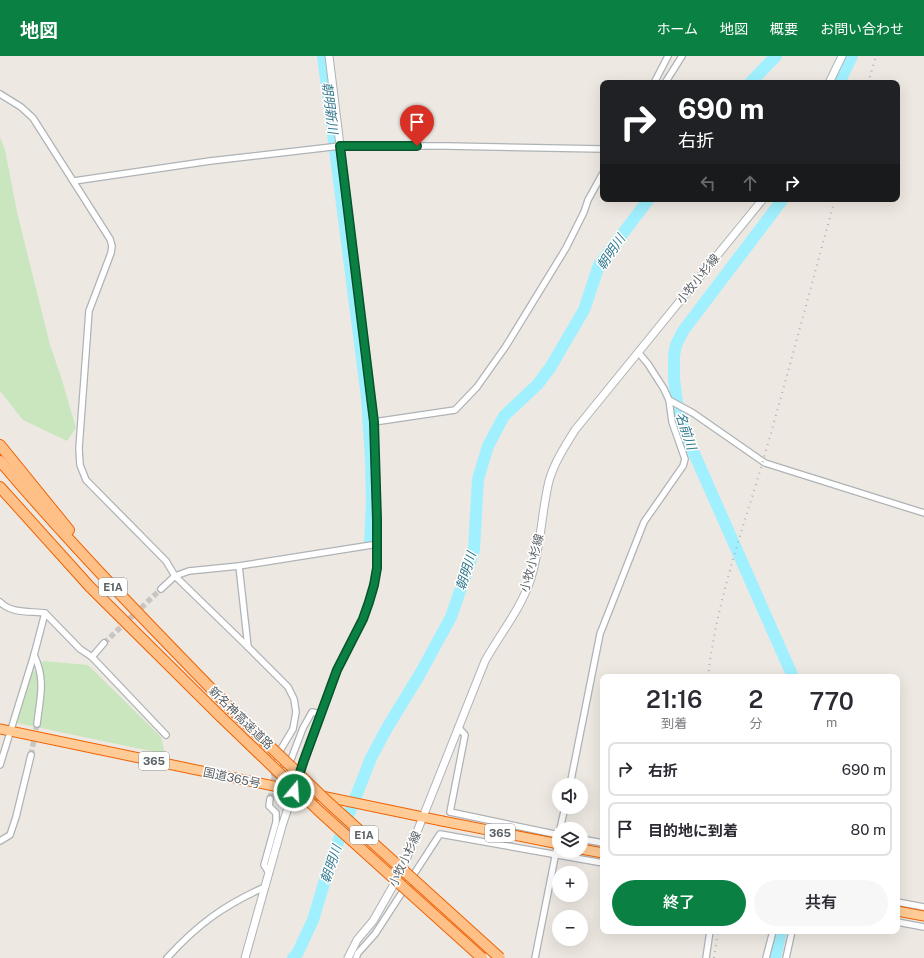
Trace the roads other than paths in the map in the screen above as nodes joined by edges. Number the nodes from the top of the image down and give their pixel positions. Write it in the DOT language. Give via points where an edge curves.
graph roads {
  1 [pos="329,56"];
  2 [pos="668,56"];
  3 [pos="682,56"];
  4 [pos="842,56"];
  5 [pos="656,80"];
  6 [pos="667,80"];
  7 [pos="830,80"];
  8 [pos="0,94"];
  9 [pos="337,147"];
  10 [pos="600,149"];
  11 [pos="600,178"];
  12 [pos="74,181"];
  13 [pos="760,202"];
  14 [pos="638,352"];
  15 [pos="671,401"];
  16 [pos="374,422"];
  17 [pos="0,445"];
  18 [pos="0,462"];
  19 [pos="0,487"];
  20 [pos="0,498"];
  21 [pos="924,513"];
  22 [pos="378,544"];
  23 [pos="239,566"];
  24 [pos="175,576"];
  25 [pos="90,587"];
  26 [pos="161,590"];
  27 [pos="0,602"];
  28 [pos="45,613"];
  29 [pos="104,643"];
  30 [pos="170,646"];
  31 [pos="248,647"];
  32 [pos="34,655"];
  33 [pos="92,656"];
  34 [pos="321,714"];
  35 [pos="37,724"];
  36 [pos="458,727"];
  37 [pos="0,729"];
  38 [pos="10,730"];
  39 [pos="166,735"];
  40 [pos="31,755"];
  41 [pos="0,765"];
  42 [pos="571,778"];
  43 [pos="294,791"];
  44 [pos="270,799"];
  45 [pos="424,817"];
  46 [pos="552,834"];
  47 [pos="588,840"];
  48 [pos="0,841"];
  49 [pos="600,842"];
  50 [pos="552,843"];
  51 [pos="588,850"];
  52 [pos="600,852"];
  53 [pos="552,853"];
  54 [pos="555,858"];
  55 [pos="577,858"];
  56 [pos="600,862"];
  57 [pos="269,873"];
  58 [pos="265,887"];
  59 [pos="900,903"];
  60 [pos="924,907"];
  61 [pos="900,912"];
  62 [pos="924,916"];
  63 [pos="900,923"];
  64 [pos="924,927"];
  65 [pos="710,934"];
  66 [pos="771,934"];
  67 [pos="791,934"];
  68 [pos="167,958"];
  69 [pos="245,958"];
  70 [pos="348,958"];
  71 [pos="356,958"];
  72 [pos="482,958"];
  73 [pos="500,958"];
  74 [pos="535,958"];
  75 [pos="706,958"];
  76 [pos="766,958"];
  77 [pos="786,958"];
  1 -- 9 [label="street"];
  2 -- 5 [label="street"];
  3 -- 6 [label="street"];
  4 -- 7 [label="street"];
  8 -- 12 [label="street" via="33,118"];
  9 -- 10 [label="street"];
  9 -- 12 [label="street" via="210,161"];
  9 -- 16 [label="street"];
  11 -- 16 [label="street" via="566,248 506,346 477,387 455,410"];
  12 -- 24 [label="street" via="112,246 89,311 80,465 86,480 166,561"];
  13 -- 14 [label="street, 小牧小杉線"];
  14 -- 15 [label="street"];
  14 -- 36 [label="street, 小牧小杉線" via="576,430 562,452 549,480 530,581 519,608 485,661"];
  15 -- 21 [label="street" via="770,465"];
  15 -- 42 [label="street" via="672,422 685,459 683,466 644,522 600,634"];
  16 -- 22 [label="street"];
  17 -- 30 [label="highway"];
  18 -- 30 [label="highway, 新名神高速道路 / E1A"];
  19 -- 25 [label="highway, 新名神高速道路 / E1A"];
  20 -- 25 [label="highway"];
  22 -- 23 [label="street"];
  22 -- 34 [label="street" via="374,585 369,602 337,670"];
  23 -- 24 [label="street" via="189,571"];
  23 -- 31 [label="street"];
  24 -- 26 [label="street"];
  24 -- 31 [label="street"];
  25 -- 72 [label="highway, 新名神高速道路 / E1A, bridge" via="325,816"];
  27 -- 28 [label="street" via="17,611"];
  28 -- 32 [label="street"];
  28 -- 33 [label="street" via="80,649"];
  29 -- 33 [label="street"];
  30 -- 73 [label="highway, 新名神高速道路 / E1A, bridge" via="329,803"];
  31 -- 34 [label="street" via="288,688 294,699 296,712 293,730 281,749 275,773 287,770 312,712"];
  32 -- 35 [label="street" via="40,667 42,684"];
  32 -- 38 [label="street"];
  33 -- 39 [label="street"];
  34 -- 43 [label="street"];
  36 -- 45 [label="street, 小牧小杉線"];
  36 -- 46 [label="street" via="465,735 450,812"];
  37 -- 38 [label="highway, 国道365号 / 365"];
  38 -- 41 [label="street"];
  38 -- 43 [label="highway, 国道365号 / 365"];
  40 -- 48 [label="street" via="10,835"];
  43 -- 45 [label="highway, 国道365号 / 365, bridge"];
  43 -- 57 [label="street"];
  44 -- 57 [label="street" via="269,806 276,813 276,822 264,865"];
  45 -- 50 [label="highway, 国道365号 / 365, bridge"];
  45 -- 70 [label="street, 小牧小杉線" via="402,872"];
  47 -- 49 [label="street"];
  51 -- 52 [label="highway"];
  53 -- 71 [label="street" via="440,834 375,934"];
  54 -- 74 [label="street"];
  55 -- 56 [label="street"];
  57 -- 58 [label="street"];
  58 -- 68 [label="street" via="216,913 186,937"];
  58 -- 69 [label="street"];
  59 -- 60 [label="street"];
  61 -- 62 [label="highway"];
  63 -- 64 [label="street"];
  65 -- 75 [label="street"];
  66 -- 76 [label="street"];
  67 -- 77 [label="street"];
}
